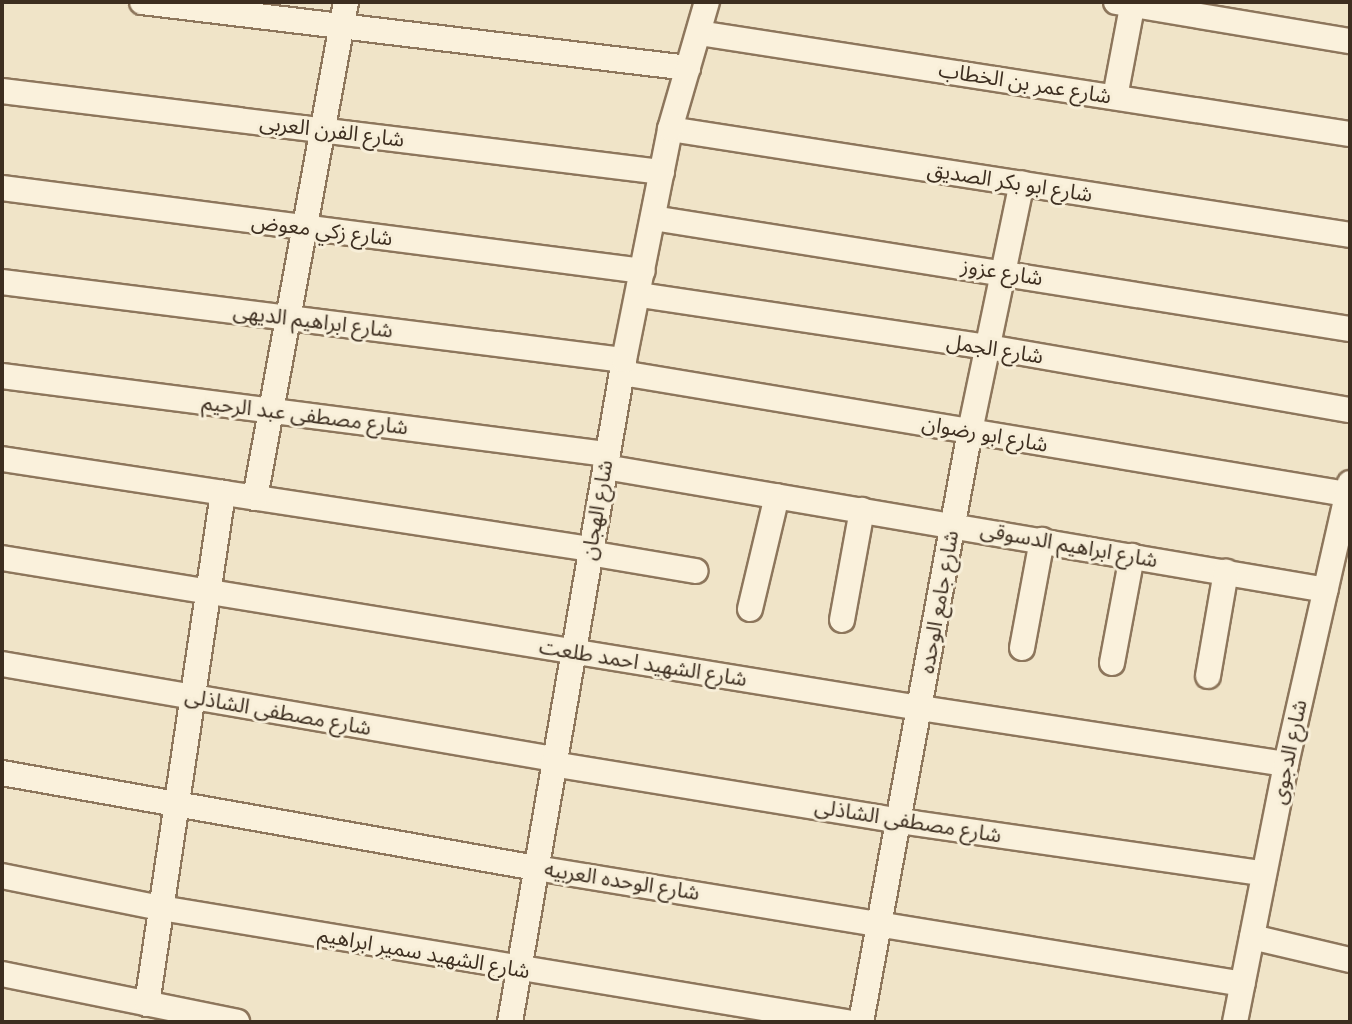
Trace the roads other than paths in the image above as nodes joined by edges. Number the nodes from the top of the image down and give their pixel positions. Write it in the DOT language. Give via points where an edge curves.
graph roads {
  1 [pos="142,2"];
  2 [pos="707,2"];
  3 [pos="1127,3"];
  4 [pos="344,14"];
  5 [pos="699,33"];
  6 [pos="1350,41"];
  7 [pos="688,68"];
  8 [pos="2,91"];
  9 [pos="1115,97"];
  10 [pos="322,129"];
  11 [pos="670,129"];
  12 [pos="1350,134"];
  13 [pos="662,172"];
  14 [pos="1022,183"];
  15 [pos="2,188"];
  16 [pos="653,218"];
  17 [pos="304,228"];
  18 [pos="1350,235"];
  19 [pos="1003,272"];
  20 [pos="2,282"];
  21 [pos="641,283"];
  22 [pos="288,318"];
  23 [pos="1350,329"];
  24 [pos="988,347"];
  25 [pos="623,366"];
  26 [pos="2,376"];
  27 [pos="1350,410"];
  28 [pos="271,411"];
  29 [pos="970,431"];
  30 [pos="2,459"];
  31 [pos="606,461"];
  32 [pos="1349,489"];
  33 [pos="223,493"];
  34 [pos="777,496"];
  35 [pos="254,498"];
  36 [pos="862,510"];
  37 [pos="952,525"];
  38 [pos="1042,540"];
  39 [pos="590,551"];
  40 [pos="1132,556"];
  41 [pos="2,558"];
  42 [pos="695,572"];
  43 [pos="1226,572"];
  44 [pos="1326,590"];
  45 [pos="208,592"];
  46 [pos="750,609"];
  47 [pos="842,620"];
  48 [pos="1022,648"];
  49 [pos="573,651"];
  50 [pos="1112,663"];
  51 [pos="2,664"];
  52 [pos="1208,676"];
  53 [pos="193,698"];
  54 [pos="920,708"];
  55 [pos="554,761"];
  56 [pos="1286,764"];
  57 [pos="2,773"];
  58 [pos="177,806"];
  59 [pos="900,821"];
  60 [pos="536,868"];
  61 [pos="1263,873"];
  62 [pos="2,876"];
  63 [pos="161,908"];
  64 [pos="880,923"];
  65 [pos="1252,937"];
  66 [pos="1350,960"];
  67 [pos="520,969"];
  68 [pos="2,974"];
  69 [pos="1243,984"];
  70 [pos="147,1004"];
  71 [pos="233,1022"];
  72 [pos="510,1022"];
  73 [pos="848,1022"];
  74 [pos="861,1022"];
  75 [pos="1235,1022"];
  1 -- 4 [label="street"];
  2 -- 5 [label="street, شارع الهجان"];
  3 -- 6 [label="street"];
  3 -- 9 [label="street"];
  4 -- 7 [label="street"];
  4 -- 10 [label="street"];
  5 -- 7 [label="street, شارع الهجان"];
  5 -- 9 [label="street, شارع عمر بن الخطاب"];
  7 -- 11 [label="street, شارع الهجان"];
  8 -- 10 [label="street, شارع الفرن العربى"];
  9 -- 12 [label="street, شارع عمر بن الخطاب"];
  10 -- 13 [label="street, شارع الفرن العربى"];
  10 -- 17 [label="street"];
  11 -- 13 [label="street, شارع الهجان"];
  11 -- 14 [label="street, شارع ابو بكر الصديق"];
  13 -- 16 [label="street, شارع الهجان"];
  14 -- 18 [label="street, شارع ابو بكر الصديق"];
  14 -- 19 [label="street, شارع جامع الوحده"];
  15 -- 17 [label="street, شارع زكي معوض"];
  16 -- 19 [label="street, شارع عزوز"];
  16 -- 21 [label="street, شارع الهجان"];
  17 -- 21 [label="street, شارع زكي معوض"];
  17 -- 22 [label="street"];
  19 -- 23 [label="street, شارع عزوز"];
  19 -- 24 [label="street, شارع جامع الوحده"];
  20 -- 22 [label="street, شارع ابراهيم الديهى"];
  21 -- 24 [label="street, شارع الجمل"];
  21 -- 25 [label="street, شارع الهجان"];
  22 -- 25 [label="street, شارع ابراهيم الديهى"];
  22 -- 28 [label="street"];
  24 -- 27 [label="street, شارع الجمل"];
  24 -- 29 [label="street, شارع جامع الوحده"];
  25 -- 29 [label="street, شارع ابو رضوان"];
  25 -- 31 [label="street, شارع الهجان"];
  26 -- 28 [label="street, شارع مصطفى عبد الرحيم"];
  28 -- 31 [label="street, شارع مصطفى عبد الرحيم"];
  28 -- 35 [label="street"];
  29 -- 32 [label="street, شارع ابو رضوان"];
  29 -- 37 [label="street, شارع جامع الوحده"];
  30 -- 33 [label="street"];
  31 -- 34 [label="street, شارع ابراهيم الدسوقى"];
  31 -- 39 [label="street, شارع الهجان"];
  32 -- 44 [label="street, شارع الدجوى"];
  33 -- 35 [label="street"];
  33 -- 45 [label="street"];
  34 -- 36 [label="street, شارع ابراهيم الدسوقى"];
  34 -- 46 [label="street"];
  35 -- 39 [label="street"];
  36 -- 37 [label="street, شارع ابراهيم الدسوقى"];
  36 -- 47 [label="street"];
  37 -- 38 [label="street, شارع ابراهيم الدسوقى"];
  37 -- 54 [label="street, شارع جامع الوحده"];
  38 -- 40 [label="street, شارع ابراهيم الدسوقى"];
  38 -- 48 [label="street"];
  39 -- 42 [label="street"];
  39 -- 49 [label="street, شارع الهجان"];
  40 -- 43 [label="street, شارع ابراهيم الدسوقى"];
  40 -- 50 [label="street"];
  41 -- 45 [label="street, شارع الشهيد احمد طلعت"];
  43 -- 44 [label="street, شارع ابراهيم الدسوقى"];
  43 -- 52 [label="street"];
  44 -- 56 [label="street, شارع الدجوى"];
  45 -- 49 [label="street, شارع الشهيد احمد طلعت"];
  45 -- 53 [label="street"];
  49 -- 54 [label="street, شارع الشهيد احمد طلعت"];
  49 -- 55 [label="street, شارع الهجان"];
  51 -- 53 [label="street, شارع مصطفى الشاذلى"];
  53 -- 55 [label="street, شارع مصطفى الشاذلى"];
  53 -- 58 [label="street"];
  54 -- 56 [label="street, شارع الشهيد احمد طلعت"];
  54 -- 59 [label="street, شارع جامع الوحده"];
  55 -- 59 [label="street, شارع مصطفى الشاذلى"];
  55 -- 60 [label="street, شارع الهجان"];
  56 -- 61 [label="street, شارع الدجوى"];
  57 -- 58 [label="street, شارع الوحده العربيه"];
  58 -- 60 [label="street, شارع الوحده العربيه"];
  58 -- 63 [label="street"];
  59 -- 61 [label="street, شارع مصطفى الشاذلى"];
  59 -- 64 [label="street, شارع جامع الوحده"];
  60 -- 64 [label="street, شارع الوحده العربيه"];
  60 -- 67 [label="street, شارع الهجان"];
  61 -- 65 [label="street, شارع الدجوى"];
  62 -- 63 [label="street, شارع الشهيد سمير ابراهيم"];
  63 -- 67 [label="street, شارع الشهيد سمير ابراهيم"];
  63 -- 70 [label="street"];
  64 -- 69 [label="street, شارع الوحده العربيه"];
  64 -- 74 [label="street, شارع جامع الوحده"];
  65 -- 66 [label="street"];
  65 -- 69 [label="street, شارع الدجوى"];
  67 -- 72 [label="street, شارع الهجان"];
  67 -- 73 [label="street, شارع الشهيد سمير ابراهيم"];
  68 -- 70 [label="street"];
  69 -- 75 [label="street, شارع الدجوى"];
  70 -- 71 [label="street"];
}
